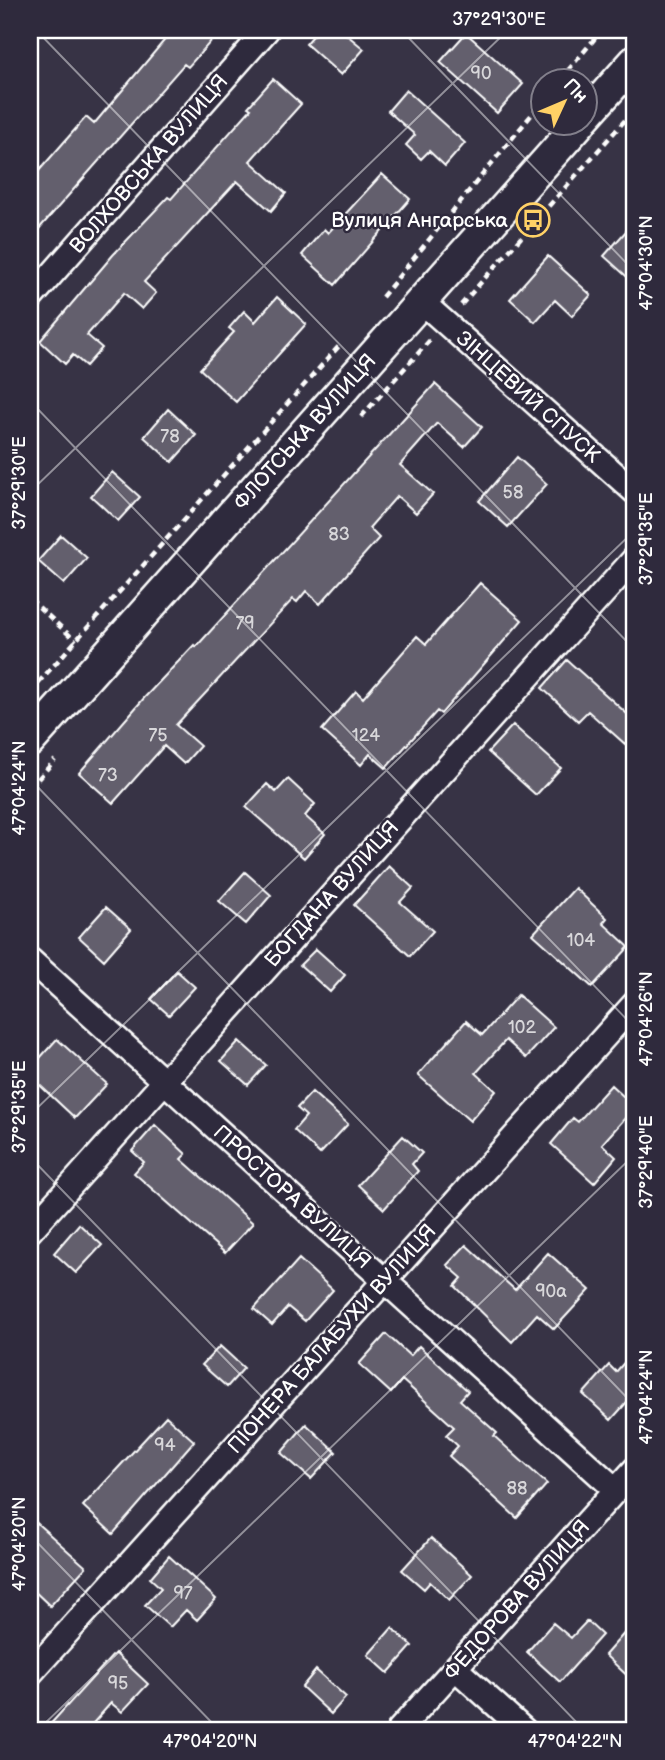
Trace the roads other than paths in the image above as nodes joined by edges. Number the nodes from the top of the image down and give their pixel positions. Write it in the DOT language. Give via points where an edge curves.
graph roads {
  1 [pos="267,30"];
  2 [pos="635,61"];
  3 [pos="598,102"];
  4 [pos="568,136"];
  5 [pos="30,299"];
  6 [pos="421,301"];
  7 [pos="635,492"];
  8 [pos="635,558"];
  9 [pos="30,741"];
  10 [pos="30,960"];
  11 [pos="635,1003"];
  12 [pos="164,1081"];
  13 [pos="30,1231"];
  14 [pos="385,1281"];
  15 [pos="635,1469"];
  16 [pos="616,1490"];
  17 [pos="455,1668"];
  18 [pos="30,1674"];
  19 [pos="399,1730"];
  20 [pos="524,1730"];
  1 -- 5 [label="street, ВОЛХОВСЬКА ВУЛИЦЯ"];
  2 -- 3 [label="street"];
  4 -- 6 [label="street, ФЛОТСЬКА ВУЛИЦЯ"];
  6 -- 7 [label="street, ЗІНЦЕВИЙ СПУСК"];
  6 -- 9 [label="street, ФЛОТСЬКА ВУЛИЦЯ"];
  8 -- 12 [label="street, БОГДАНА ВУЛИЦЯ"];
  10 -- 12 [label="street, ПРОСТОРА ВУЛИЦЯ"];
  11 -- 14 [label="street, ПІОНЕРА БАЛАБУХИ ВУЛИЦЯ"];
  12 -- 13 [label="street, БОГДАНА ВУЛИЦЯ"];
  12 -- 14 [label="street, ПРОСТОРА ВУЛИЦЯ"];
  14 -- 16 [label="street, ПРОСТОРА ВУЛИЦЯ"];
  14 -- 18 [label="street, ПІОНЕРА БАЛАБУХИ ВУЛИЦЯ"];
  15 -- 16 [label="street, ФЕДОРОВА ВУЛИЦЯ"];
  16 -- 17 [label="street, ФЕДОРОВА ВУЛИЦЯ"];
  17 -- 19 [label="street, ФЕДОРОВА ВУЛИЦЯ"];
  17 -- 20 [label="street"];
}
